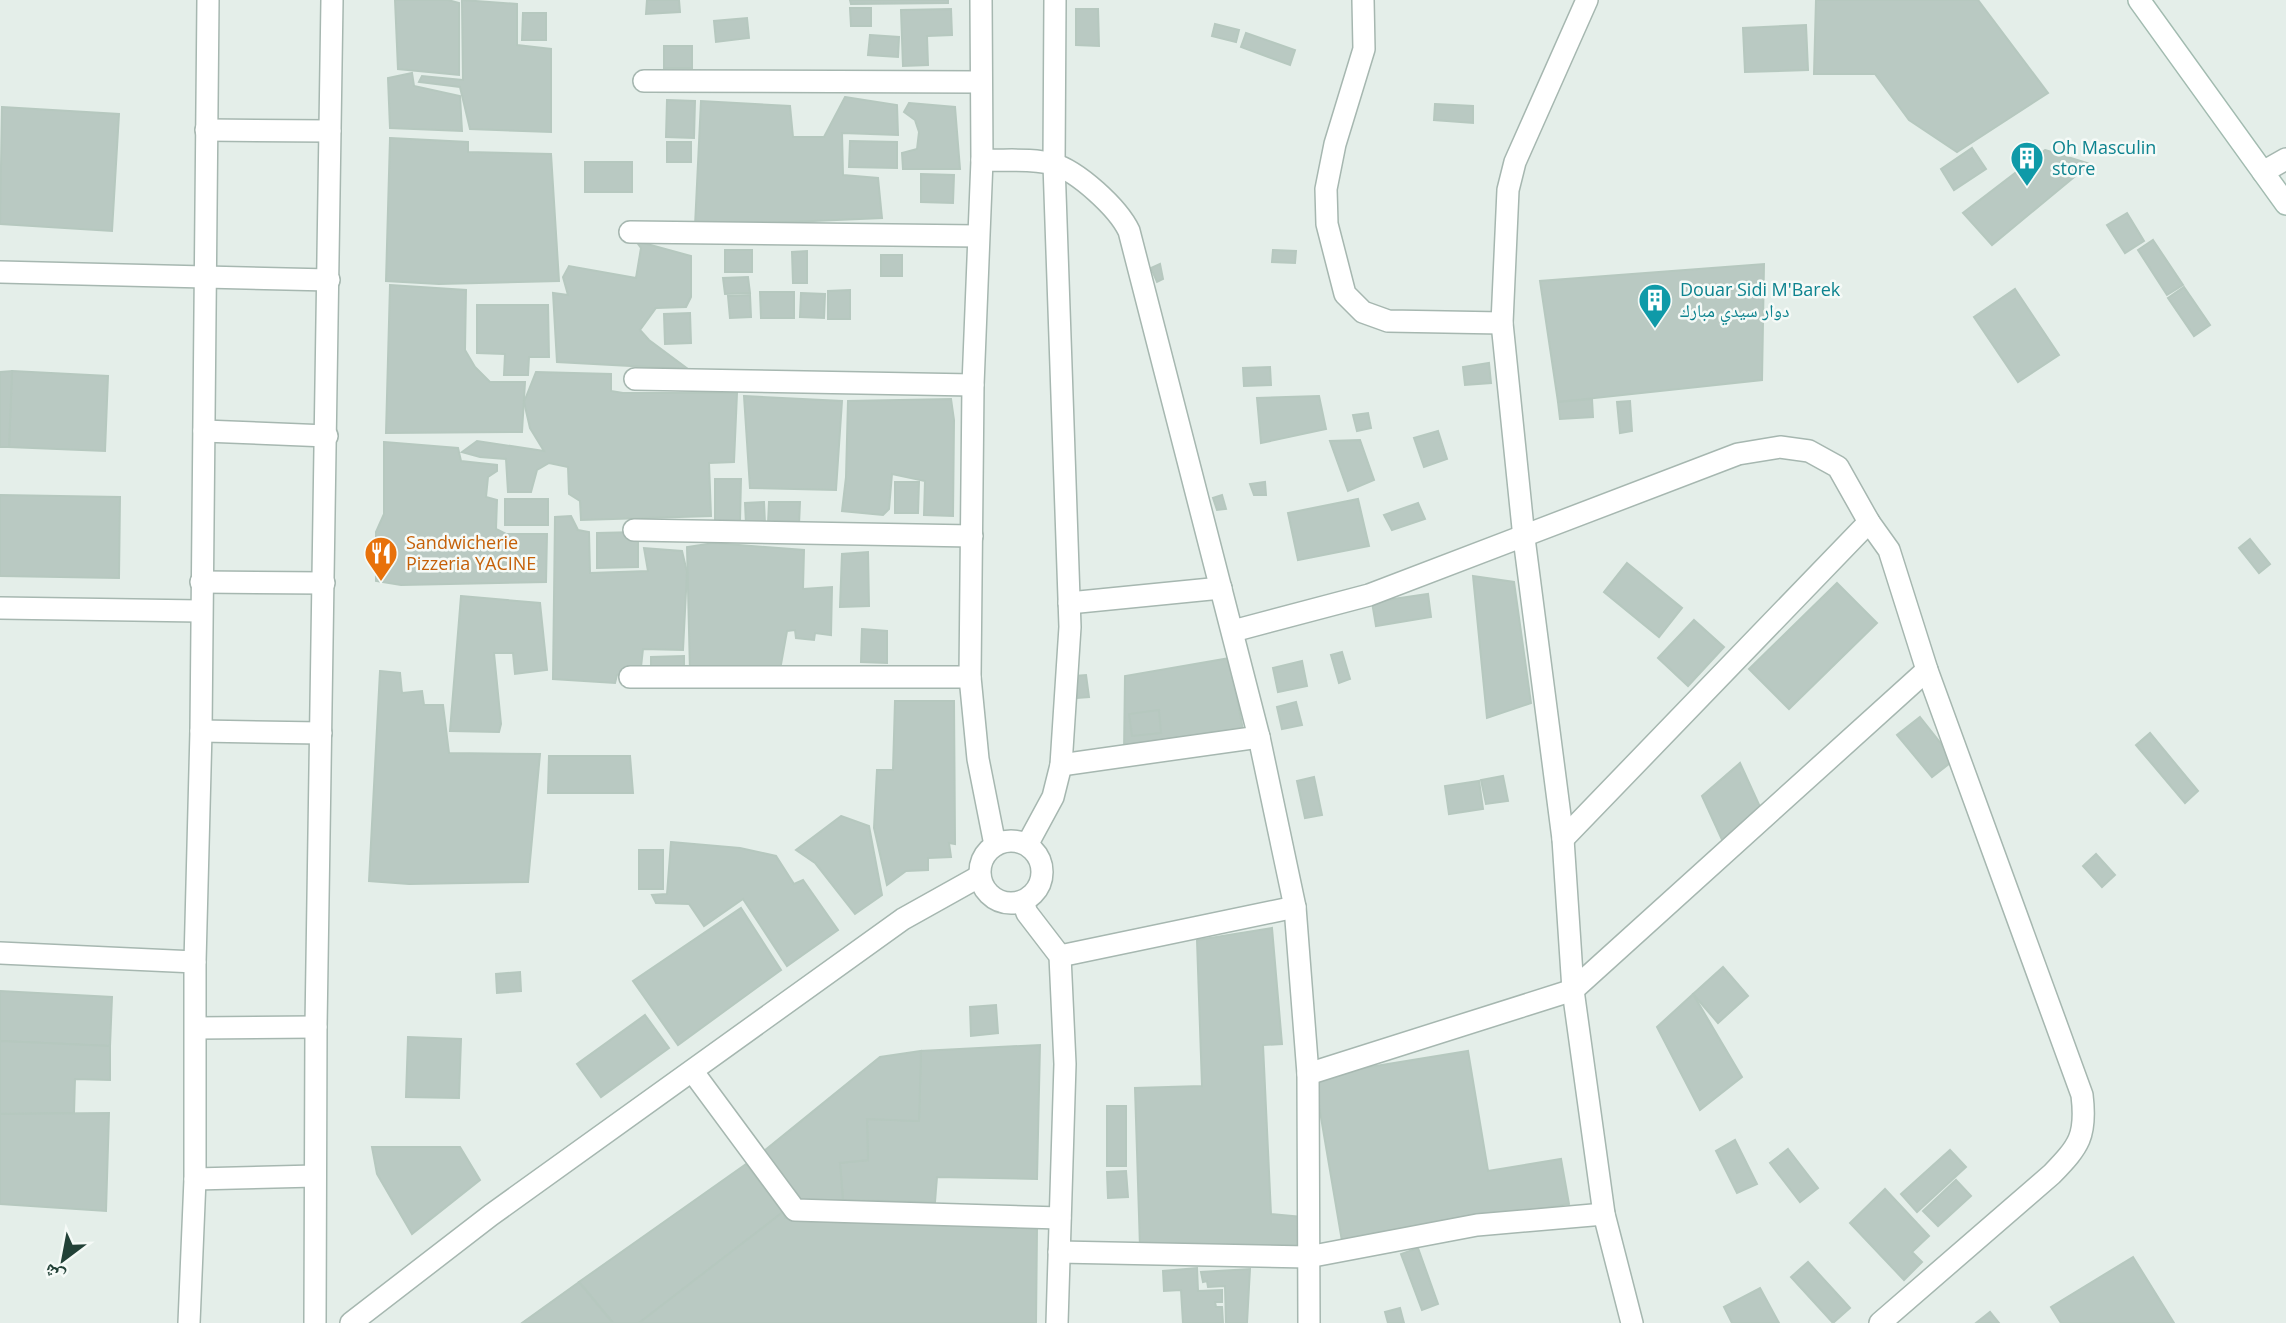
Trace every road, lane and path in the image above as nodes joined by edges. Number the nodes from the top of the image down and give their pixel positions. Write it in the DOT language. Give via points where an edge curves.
graph roads {
  1 [pos="208,0"];
  2 [pos="332,0"];
  3 [pos="981,0"];
  4 [pos="1055,0"];
  5 [pos="1363,0"];
  6 [pos="1587,0"];
  7 [pos="2140,0"];
  8 [pos="644,81"];
  9 [pos="981,82"];
  10 [pos="206,131"];
  11 [pos="330,131"];
  12 [pos="2286,159"];
  13 [pos="982,160"];
  14 [pos="1054,164"];
  15 [pos="2263,172"];
  16 [pos="2286,204"];
  17 [pos="630,232"];
  18 [pos="978,236"];
  19 [pos="0,272"];
  20 [pos="206,278"];
  21 [pos="329,280"];
  22 [pos="1502,323"];
  23 [pos="635,379"];
  24 [pos="973,385"];
  25 [pos="204,431"];
  26 [pos="327,436"];
  27 [pos="1869,522"];
  28 [pos="634,530"];
  29 [pos="972,536"];
  30 [pos="1524,538"];
  31 [pos="201,582"];
  32 [pos="324,583"];
  33 [pos="1221,587"];
  34 [pos="1069,603"];
  35 [pos="0,608"];
  36 [pos="200,611"];
  37 [pos="1233,631"];
  38 [pos="1927,670"];
  39 [pos="630,677"];
  40 [pos="970,677"];
  41 [pos="201,731"];
  42 [pos="321,733"];
  43 [pos="1259,737"];
  44 [pos="1061,765"];
  45 [pos="1563,839"];
  46 [pos="995,845"];
  47 [pos="1027,845"];
  48 [pos="980,876"];
  49 [pos="1023,902"];
  50 [pos="1295,907"];
  51 [pos="0,953"];
  52 [pos="1060,956"];
  53 [pos="195,962"];
  54 [pos="1573,990"];
  55 [pos="316,1027"];
  56 [pos="196,1028"];
  57 [pos="693,1072"];
  58 [pos="1308,1074"];
  59 [pos="315,1176"];
  60 [pos="195,1179"];
  61 [pos="1604,1214"];
  62 [pos="1060,1218"];
  63 [pos="1059,1252"];
  64 [pos="1308,1257"];
  65 [pos="189,1323"];
  66 [pos="315,1323"];
  67 [pos="351,1323"];
  68 [pos="1057,1323"];
  69 [pos="1309,1323"];
  70 [pos="1632,1323"];
  71 [pos="1880,1323"];
  1 -- 10 [label="street"];
  2 -- 11 [label="street"];
  3 -- 9 [label="street"];
  4 -- 14 [label="street"];
  5 -- 22 [label="street" via="1364,49 1326,188 1327,224 1345,294 1363,312 1388,321"];
  6 -- 22 [label="street" via="1515,162 1508,190"];
  7 -- 15 [label="street"];
  8 -- 9 [label="street"];
  9 -- 13 [label="street"];
  10 -- 11 [label="street"];
  10 -- 20 [label="street"];
  11 -- 21 [label="street"];
  12 -- 15 [label="street"];
  13 -- 14 [label="street"];
  13 -- 18 [label="street"];
  14 -- 33 [label="street" via="1104,197 1129,231"];
  14 -- 34 [label="street"];
  15 -- 16 [label="street"];
  17 -- 18 [label="street"];
  18 -- 24 [label="street"];
  19 -- 20 [label="street"];
  20 -- 21 [label="street"];
  20 -- 25 [label="street"];
  21 -- 26 [label="street"];
  22 -- 30 [label="street"];
  23 -- 24 [label="street"];
  24 -- 29 [label="street"];
  25 -- 26 [label="street"];
  25 -- 31 [label="street"];
  26 -- 32 [label="street"];
  27 -- 30 [label="street" via="1838,467 1809,451 1780,447 1738,454"];
  27 -- 38 [label="street" via="1889,550"];
  27 -- 45 [label="street"];
  28 -- 29 [label="street"];
  29 -- 40 [label="street"];
  30 -- 37 [label="street" via="1369,595"];
  30 -- 45 [label="street"];
  31 -- 32 [label="street"];
  31 -- 36 [label="street"];
  32 -- 42 [label="street"];
  33 -- 34 [label="street"];
  33 -- 37 [label="street"];
  34 -- 44 [label="street"];
  35 -- 36 [label="street"];
  36 -- 41 [label="street"];
  37 -- 43 [label="street"];
  38 -- 54 [label="street"];
  38 -- 71 [label="street" via="2082,1095 2085,1117 2083,1135 2052,1174"];
  39 -- 40 [label="street"];
  40 -- 46 [label="street" via="982,786"];
  41 -- 42 [label="street"];
  41 -- 53 [label="street"];
  42 -- 55 [label="street"];
  43 -- 44 [label="street"];
  43 -- 50 [label="street"];
  44 -- 47 [label="street" via="1053,797"];
  45 -- 54 [label="street"];
  46 -- 47 [label="street" via="1017,841"];
  46 -- 48 [label="street" via="985,853"];
  47 -- 49 [label="street" via="1042,863 1043,875 1040,886"];
  48 -- 49 [label="street" via="990,896 1012,904"];
  48 -- 57 [label="street" via="903,919"];
  49 -- 52 [label="street"];
  50 -- 52 [label="street"];
  50 -- 58 [label="street"];
  51 -- 53 [label="street"];
  52 -- 62 [label="street" via="1065,1064"];
  53 -- 56 [label="street"];
  54 -- 58 [label="street"];
  54 -- 61 [label="street"];
  55 -- 56 [label="street"];
  55 -- 59 [label="street"];
  56 -- 60 [label="street"];
  57 -- 62 [label="street" via="795,1210"];
  57 -- 67 [label="street" via="492,1215"];
  58 -- 64 [label="street"];
  59 -- 60 [label="street"];
  59 -- 66 [label="street"];
  60 -- 65 [label="street"];
  61 -- 64 [label="street" via="1477,1225"];
  61 -- 70 [label="street"];
  62 -- 63 [label="street"];
  63 -- 64 [label="street"];
  63 -- 68 [label="street"];
  64 -- 69 [label="street"];
}
